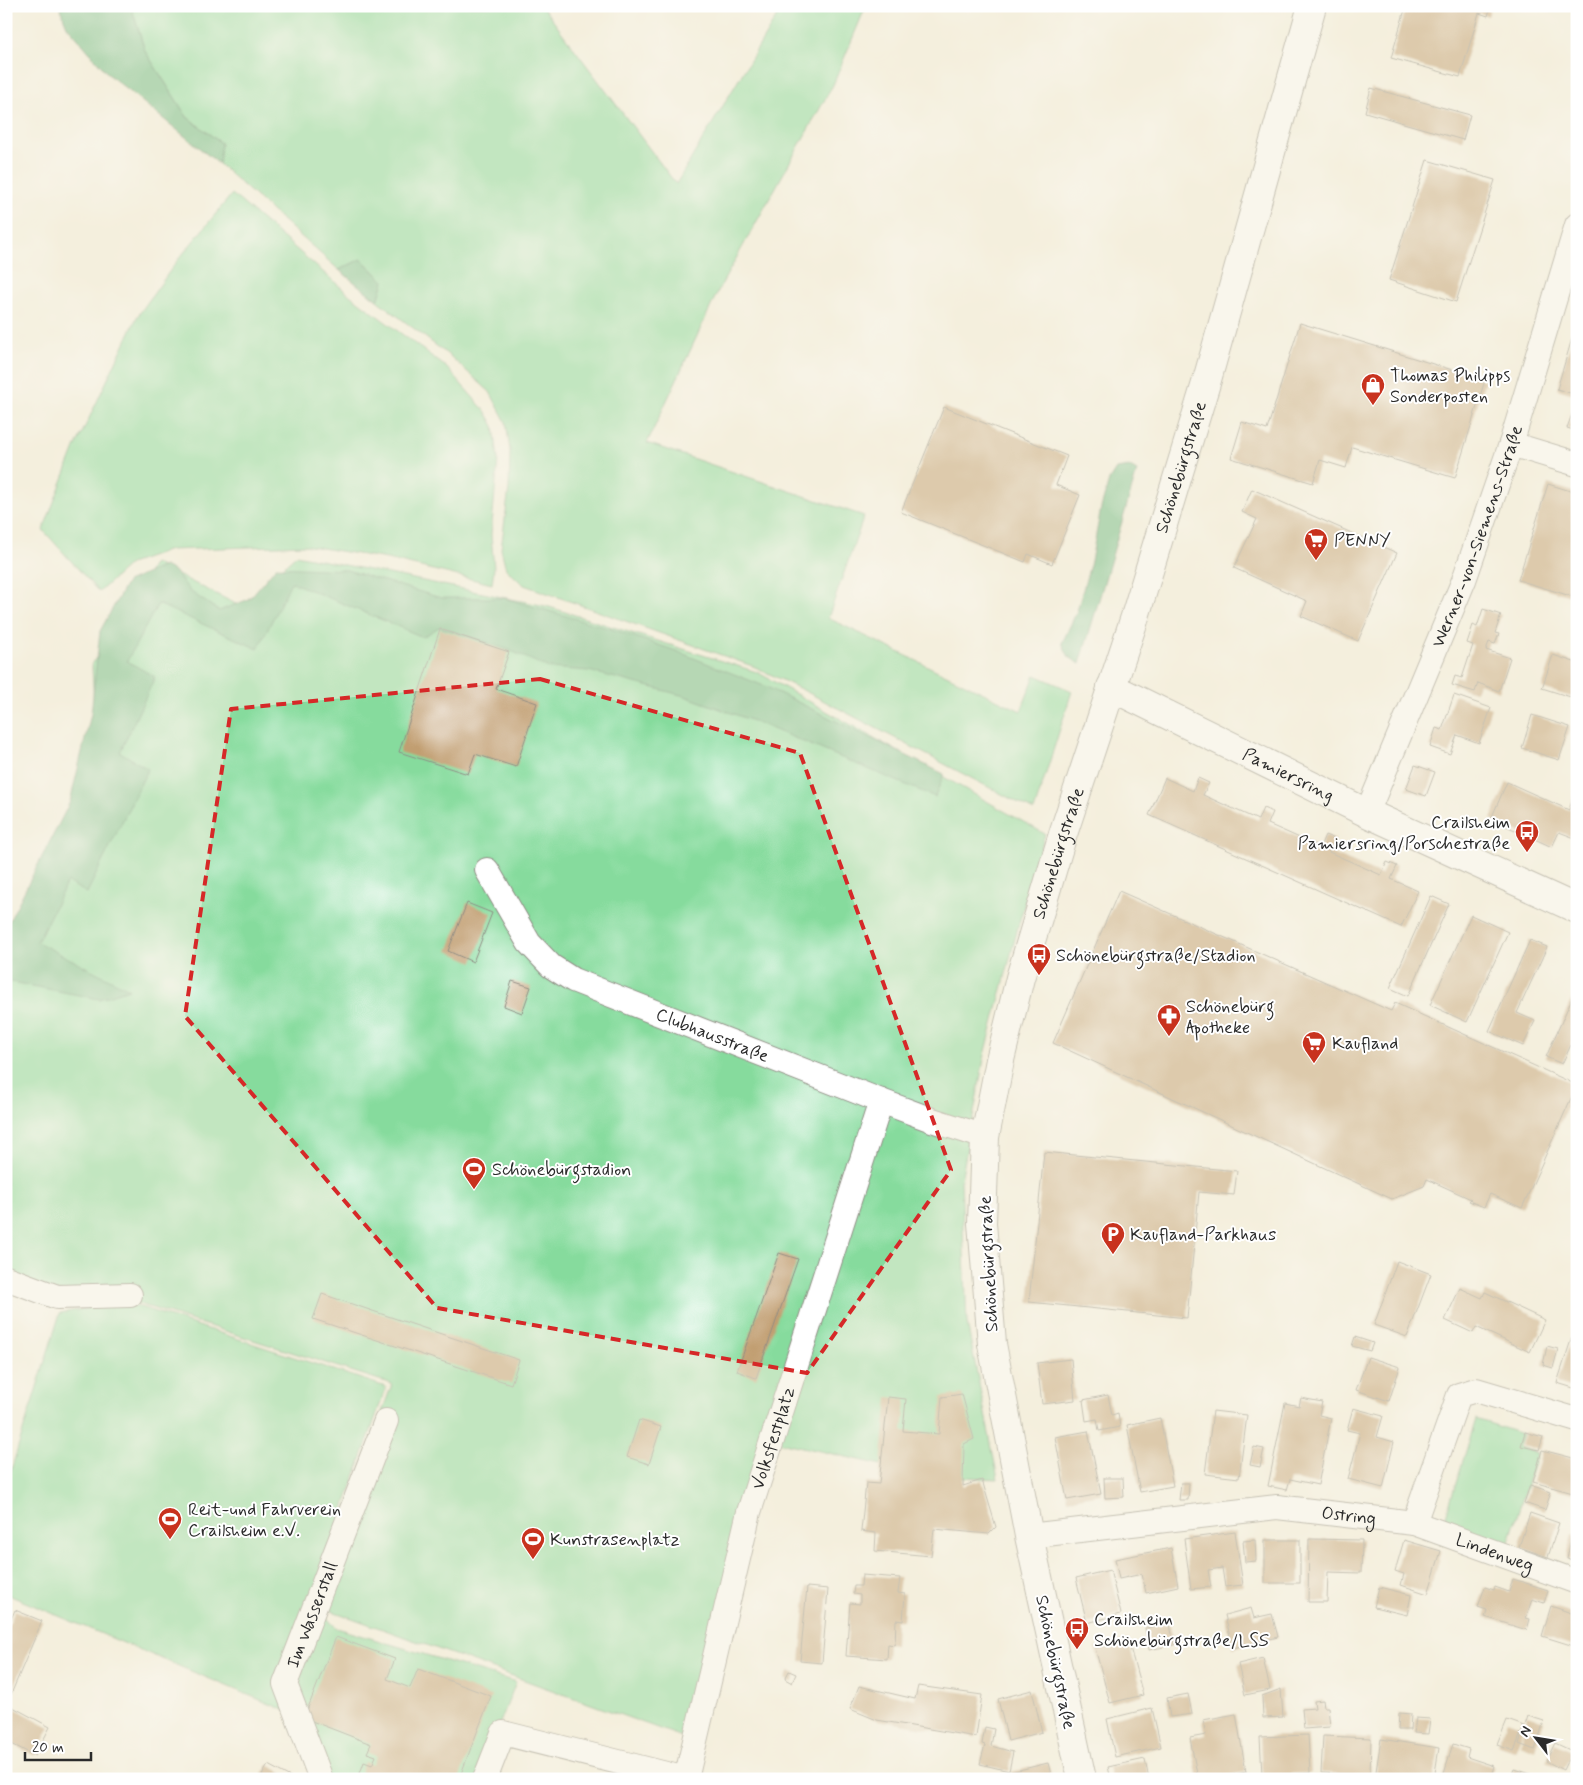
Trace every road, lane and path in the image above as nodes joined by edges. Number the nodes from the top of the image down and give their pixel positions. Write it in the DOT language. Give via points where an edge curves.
graph roads {
  1 [pos="1312,6"];
  2 [pos="1577,225"];
  3 [pos="1511,444"];
  4 [pos="1577,464"];
  5 [pos="1111,687"];
  6 [pos="1367,813"];
  7 [pos="487,870"];
  8 [pos="1577,909"];
  9 [pos="881,1101"];
  10 [pos="985,1137"];
  11 [pos="6,1278"];
  12 [pos="130,1295"];
  13 [pos="1577,1420"];
  14 [pos="386,1421"];
  15 [pos="1414,1523"];
  16 [pos="1029,1536"];
  17 [pos="1577,1582"];
  18 [pos="321,1779"];
  19 [pos="485,1779"];
  20 [pos="686,1779"];
  21 [pos="1082,1779"];
  1 -- 5 [label="main road, Schönebürgstraße" via="1207,380"];
  2 -- 3 [label="street, Werner-von-Siemens-Straße"];
  3 -- 4 [label="street"];
  3 -- 6 [label="street, Werner-von-Siemens-Straße" via="1464,580"];
  5 -- 6 [label="main road, Pamiersring"];
  5 -- 10 [label="main road, Schönebürgstraße" via="1020,978"];
  6 -- 8 [label="main road, Pamiersring"];
  7 -- 9 [label="street, Clubhausstraße" via="529,943 550,966 573,980"];
  9 -- 10 [label="street, Clubhausstraße"];
  9 -- 20 [label="street, Volksfestplatz" via="749,1512"];
  10 -- 16 [label="main road, Schönebürgstraße" via="982,1223 992,1344"];
  11 -- 12 [label="street" via="57,1297"];
  13 -- 15 [label="street" via="1476,1390 1459,1395"];
  14 -- 18 [label="street, Im Wasserstall" via="285,1684"];
  15 -- 16 [label="street, Ostring" via="1277,1507"];
  15 -- 17 [label="street, Lindenweg"];
  16 -- 21 [label="main road, Schönebürgstraße"];
  19 -- 20 [label="street" via="503,1733"];
}
